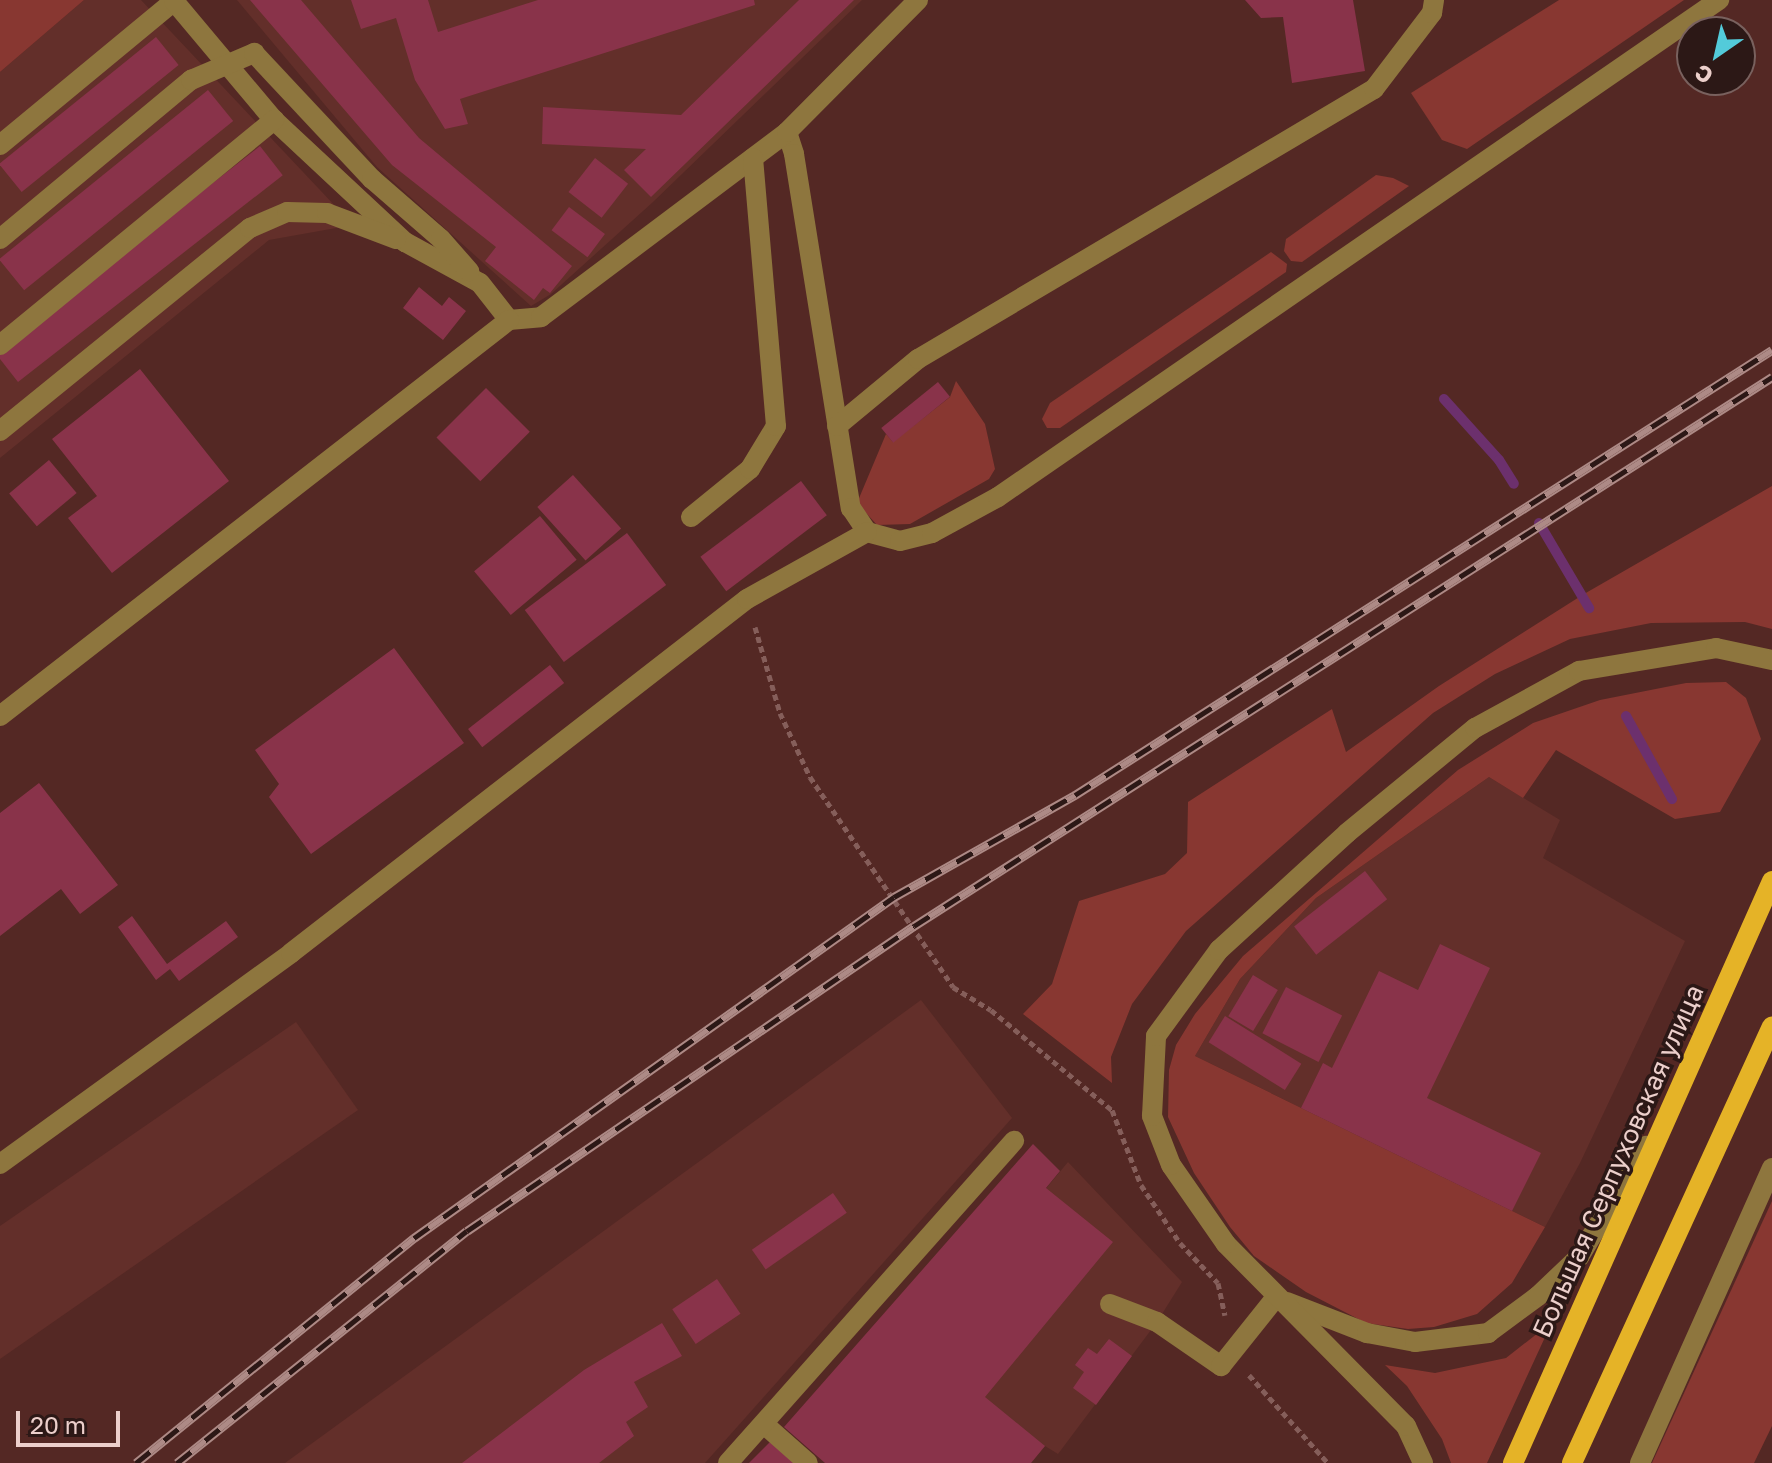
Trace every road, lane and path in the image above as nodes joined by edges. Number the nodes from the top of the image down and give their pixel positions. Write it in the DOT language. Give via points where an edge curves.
graph roads {
  1 [pos="918,0"];
  2 [pos="1434,0"];
  3 [pos="1719,0"];
  4 [pos="274,120"];
  5 [pos="787,132"];
  6 [pos="0,145"];
  7 [pos="753,158"];
  8 [pos="0,239"];
  9 [pos="405,242"];
  10 [pos="480,283"];
  11 [pos="509,320"];
  12 [pos="0,345"];
  13 [pos="837,426"];
  14 [pos="0,431"];
  15 [pos="691,517"];
  16 [pos="867,532"];
  17 [pos="747,599"];
  18 [pos="1772,660"];
  19 [pos="0,716"];
  20 [pos="1772,881"];
  21 [pos="1772,1027"];
  22 [pos="1675,1100"];
  23 [pos="1014,1141"];
  24 [pos="0,1164"];
  25 [pos="1772,1168"];
  26 [pos="1276,1297"];
  27 [pos="1110,1304"];
  28 [pos="1223,1305"];
  29 [pos="1246,1372"];
  30 [pos="765,1425"];
  31 [pos="728,1463"];
  32 [pos="808,1463"];
  33 [pos="1328,1463"];
  34 [pos="1423,1463"];
  35 [pos="1513,1463"];
  36 [pos="1572,1463"];
  37 [pos="1640,1463"];
  1 -- 5 [label="street"];
  2 -- 13 [label="street" via="1432,13 1374,89 918,359"];
  3 -- 16 [label="street" via="998,497 932,533 900,541"];
  4 -- 6 [label="street" via="174,1"];
  4 -- 9 [label="street"];
  4 -- 12 [label="street"];
  5 -- 7 [label="street"];
  5 -- 13 [label="street"];
  7 -- 11 [label="street" via="541,317"];
  7 -- 15 [label="street" via="776,426 750,469"];
  8 -- 10 [label="street" via="191,80 254,53 372,179 441,239"];
  9 -- 10 [label="street"];
  9 -- 14 [label="street" via="327,213 287,212 250,228"];
  10 -- 11 [label="street"];
  11 -- 19 [label="street"];
  13 -- 16 [label="street" via="851,508"];
  16 -- 17 [label="street"];
  17 -- 24 [label="street" via="291,953"];
  17 -- 28 [label="path" via="780,713 810,777 953,987 991,1010 1112,1110 1141,1185 1180,1243 1218,1283"];
  18 -- 26 [label="street" via="1716,648 1579,671 1475,728 1347,833 1219,950 1156,1036 1152,1116 1179,1176 1226,1244"];
  20 -- 22 [label="main road, Большая Серпуховская улица"];
  21 -- 36 [label="main road"];
  22 -- 26 [label="street" via="1579,1257 1488,1333 1415,1342 1367,1333"];
  22 -- 35 [label="main road, Большая Серпуховская улица"];
  23 -- 30 [label="street"];
  25 -- 37 [label="street"];
  26 -- 27 [label="street" via="1221,1366 1157,1322"];
  26 -- 34 [label="street" via="1406,1426"];
  29 -- 33 [label="path"];
  30 -- 31 [label="street"];
  30 -- 32 [label="street"];
}
